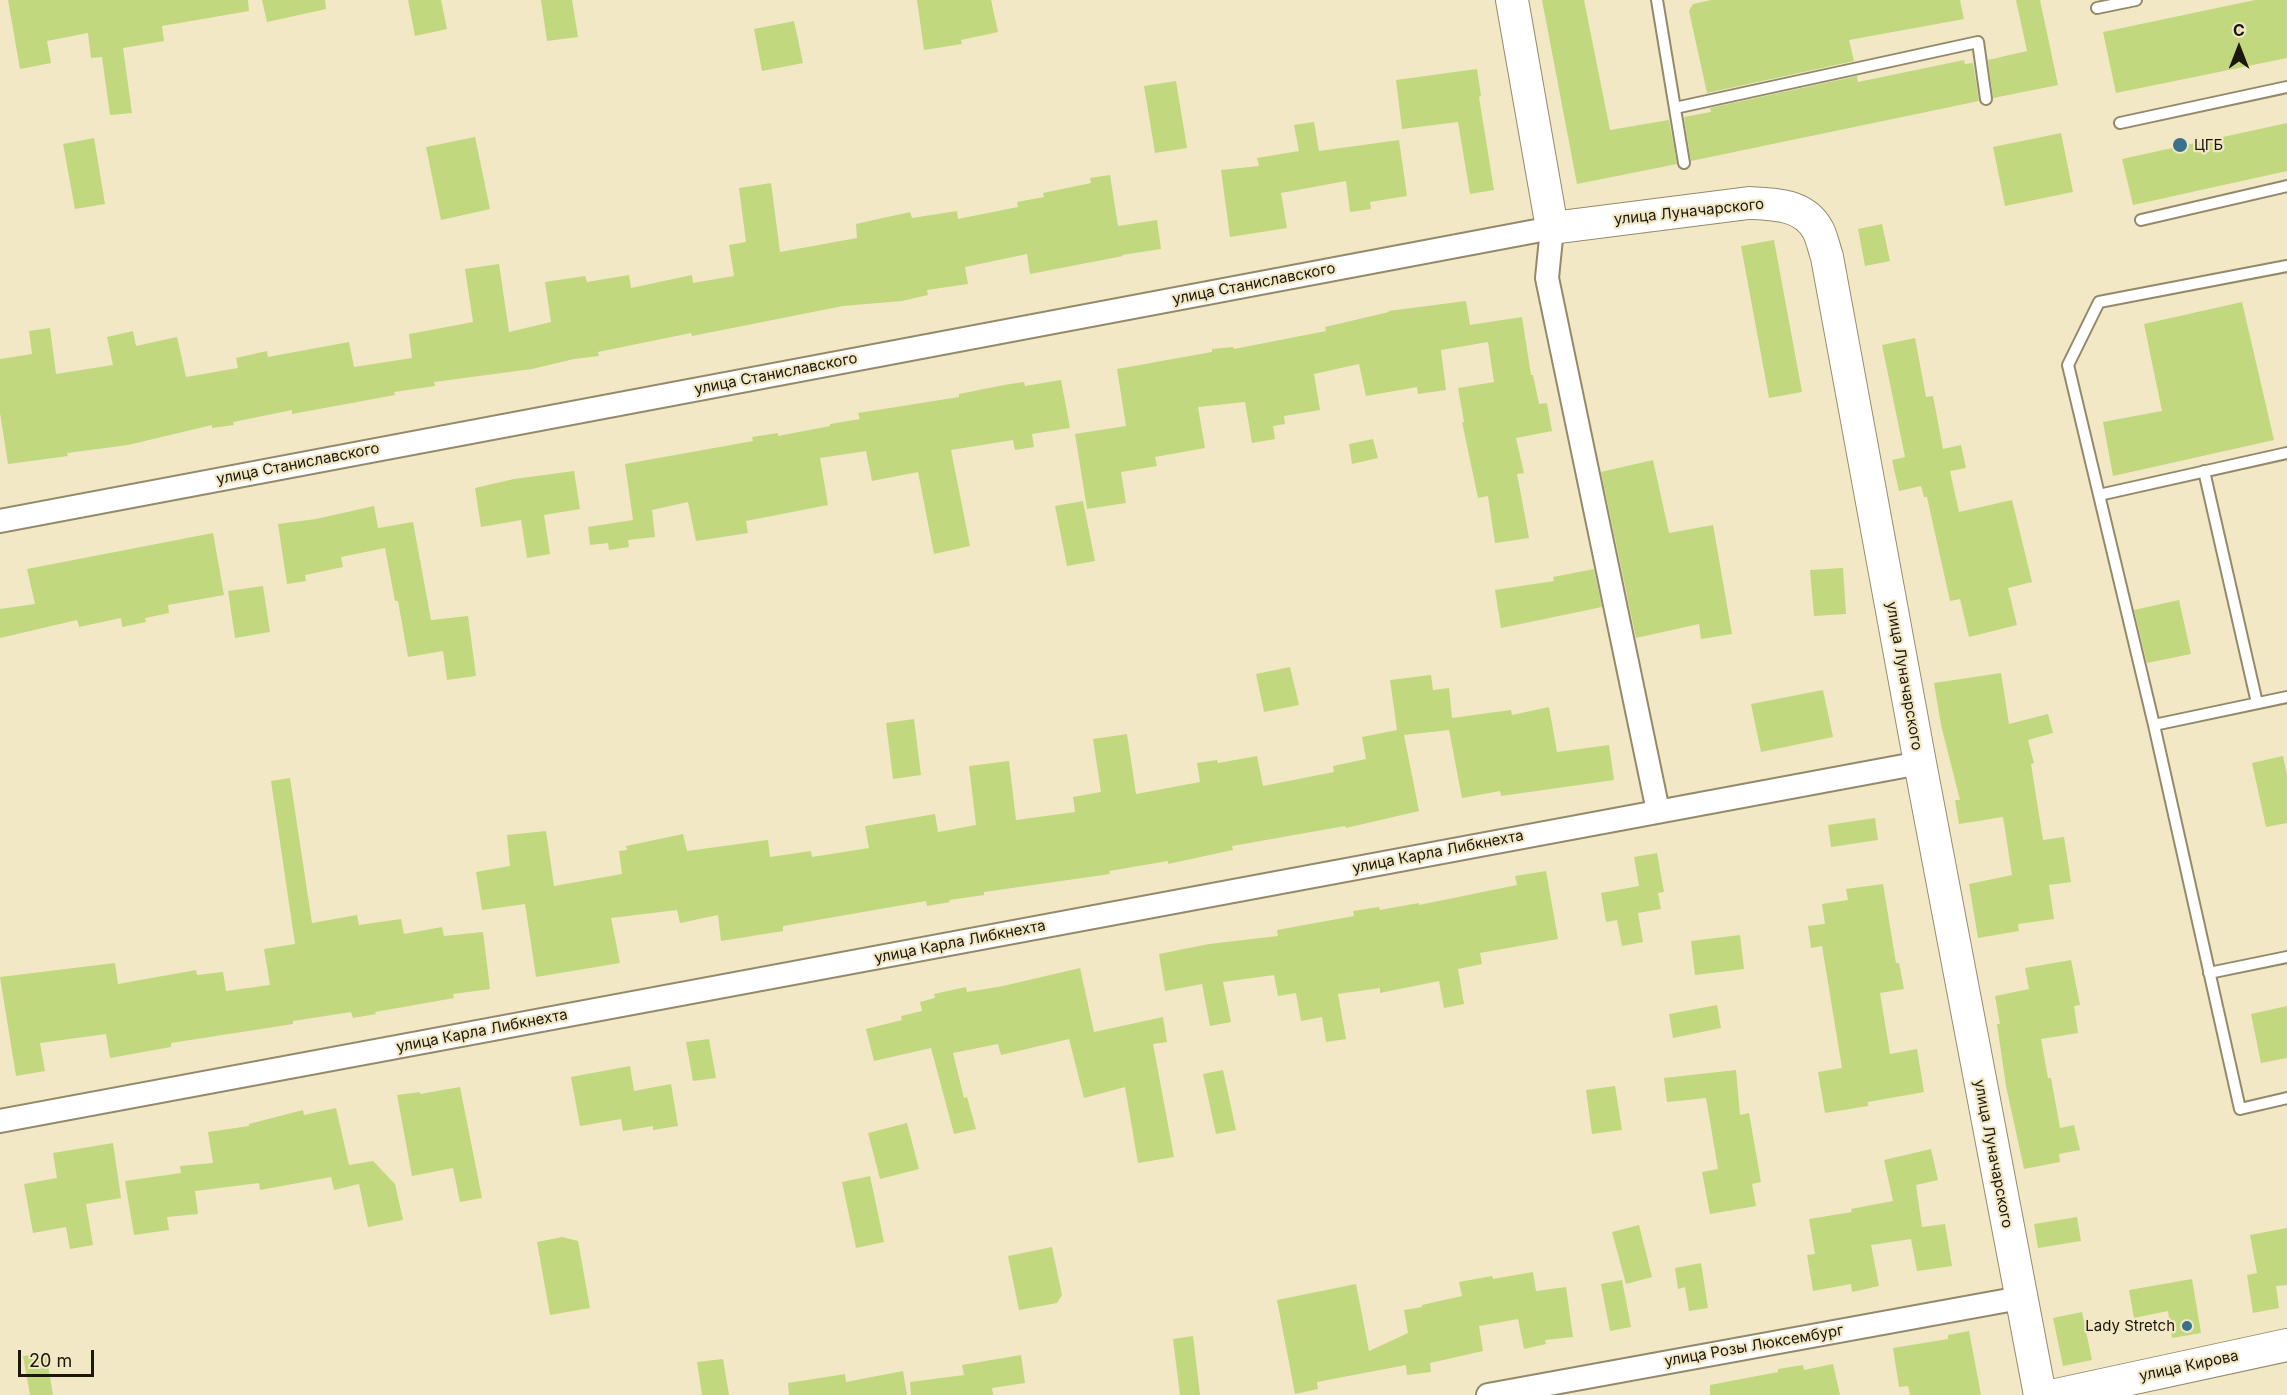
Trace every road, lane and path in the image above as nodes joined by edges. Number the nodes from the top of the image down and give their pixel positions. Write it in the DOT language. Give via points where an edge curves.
graph roads {
  1 [pos="1512,0"];
  2 [pos="1657,0"];
  3 [pos="2136,0"];
  4 [pos="2097,8"];
  5 [pos="2287,87"];
  6 [pos="1986,99"];
  7 [pos="1675,108"];
  8 [pos="2120,123"];
  9 [pos="1684,163"];
  10 [pos="2287,186"];
  11 [pos="2140,220"];
  12 [pos="1552,228"];
  13 [pos="2287,266"];
  14 [pos="2287,453"];
  15 [pos="2204,471"];
  16 [pos="2098,495"];
  17 [pos="0,521"];
  18 [pos="2287,697"];
  19 [pos="2257,703"];
  20 [pos="2154,725"];
  21 [pos="1920,763"];
  22 [pos="1658,811"];
  23 [pos="2287,957"];
  24 [pos="2209,973"];
  25 [pos="2287,1098"];
  26 [pos="0,1120"];
  27 [pos="2020,1298"];
  28 [pos="2287,1345"];
  29 [pos="1488,1395"];
  30 [pos="2040,1395"];
  31 [pos="2056,1395"];
  1 -- 12 [label="street"];
  2 -- 7 [label="lane"];
  3 -- 4 [label="lane"];
  5 -- 8 [label="lane"];
  6 -- 7 [label="lane" via="1978,42"];
  7 -- 9 [label="lane"];
  10 -- 11 [label="lane"];
  12 -- 17 [label="street, улица Станиславского"];
  12 -- 21 [label="street, улица Луначарского" via="1749,203 1777,204 1799,211 1817,228 1827,257"];
  12 -- 22 [label="street" via="1547,278"];
  13 -- 16 [label="lane" via="2099,302 2068,365"];
  14 -- 15 [label="lane"];
  15 -- 16 [label="lane"];
  15 -- 19 [label="lane"];
  16 -- 20 [label="lane"];
  18 -- 19 [label="lane"];
  19 -- 20 [label="lane"];
  20 -- 24 [label="lane"];
  21 -- 22 [label="street, улица Карла Либкнехта"];
  21 -- 27 [label="street, улица Луначарского"];
  22 -- 26 [label="street, улица Карла Либкнехта"];
  23 -- 24 [label="lane"];
  24 -- 25 [label="lane" via="2240,1109"];
  27 -- 29 [label="street, улица Розы Люксембург"];
  27 -- 30 [label="street, улица Луначарского"];
  28 -- 31 [label="street, улица Кирова"];
}
